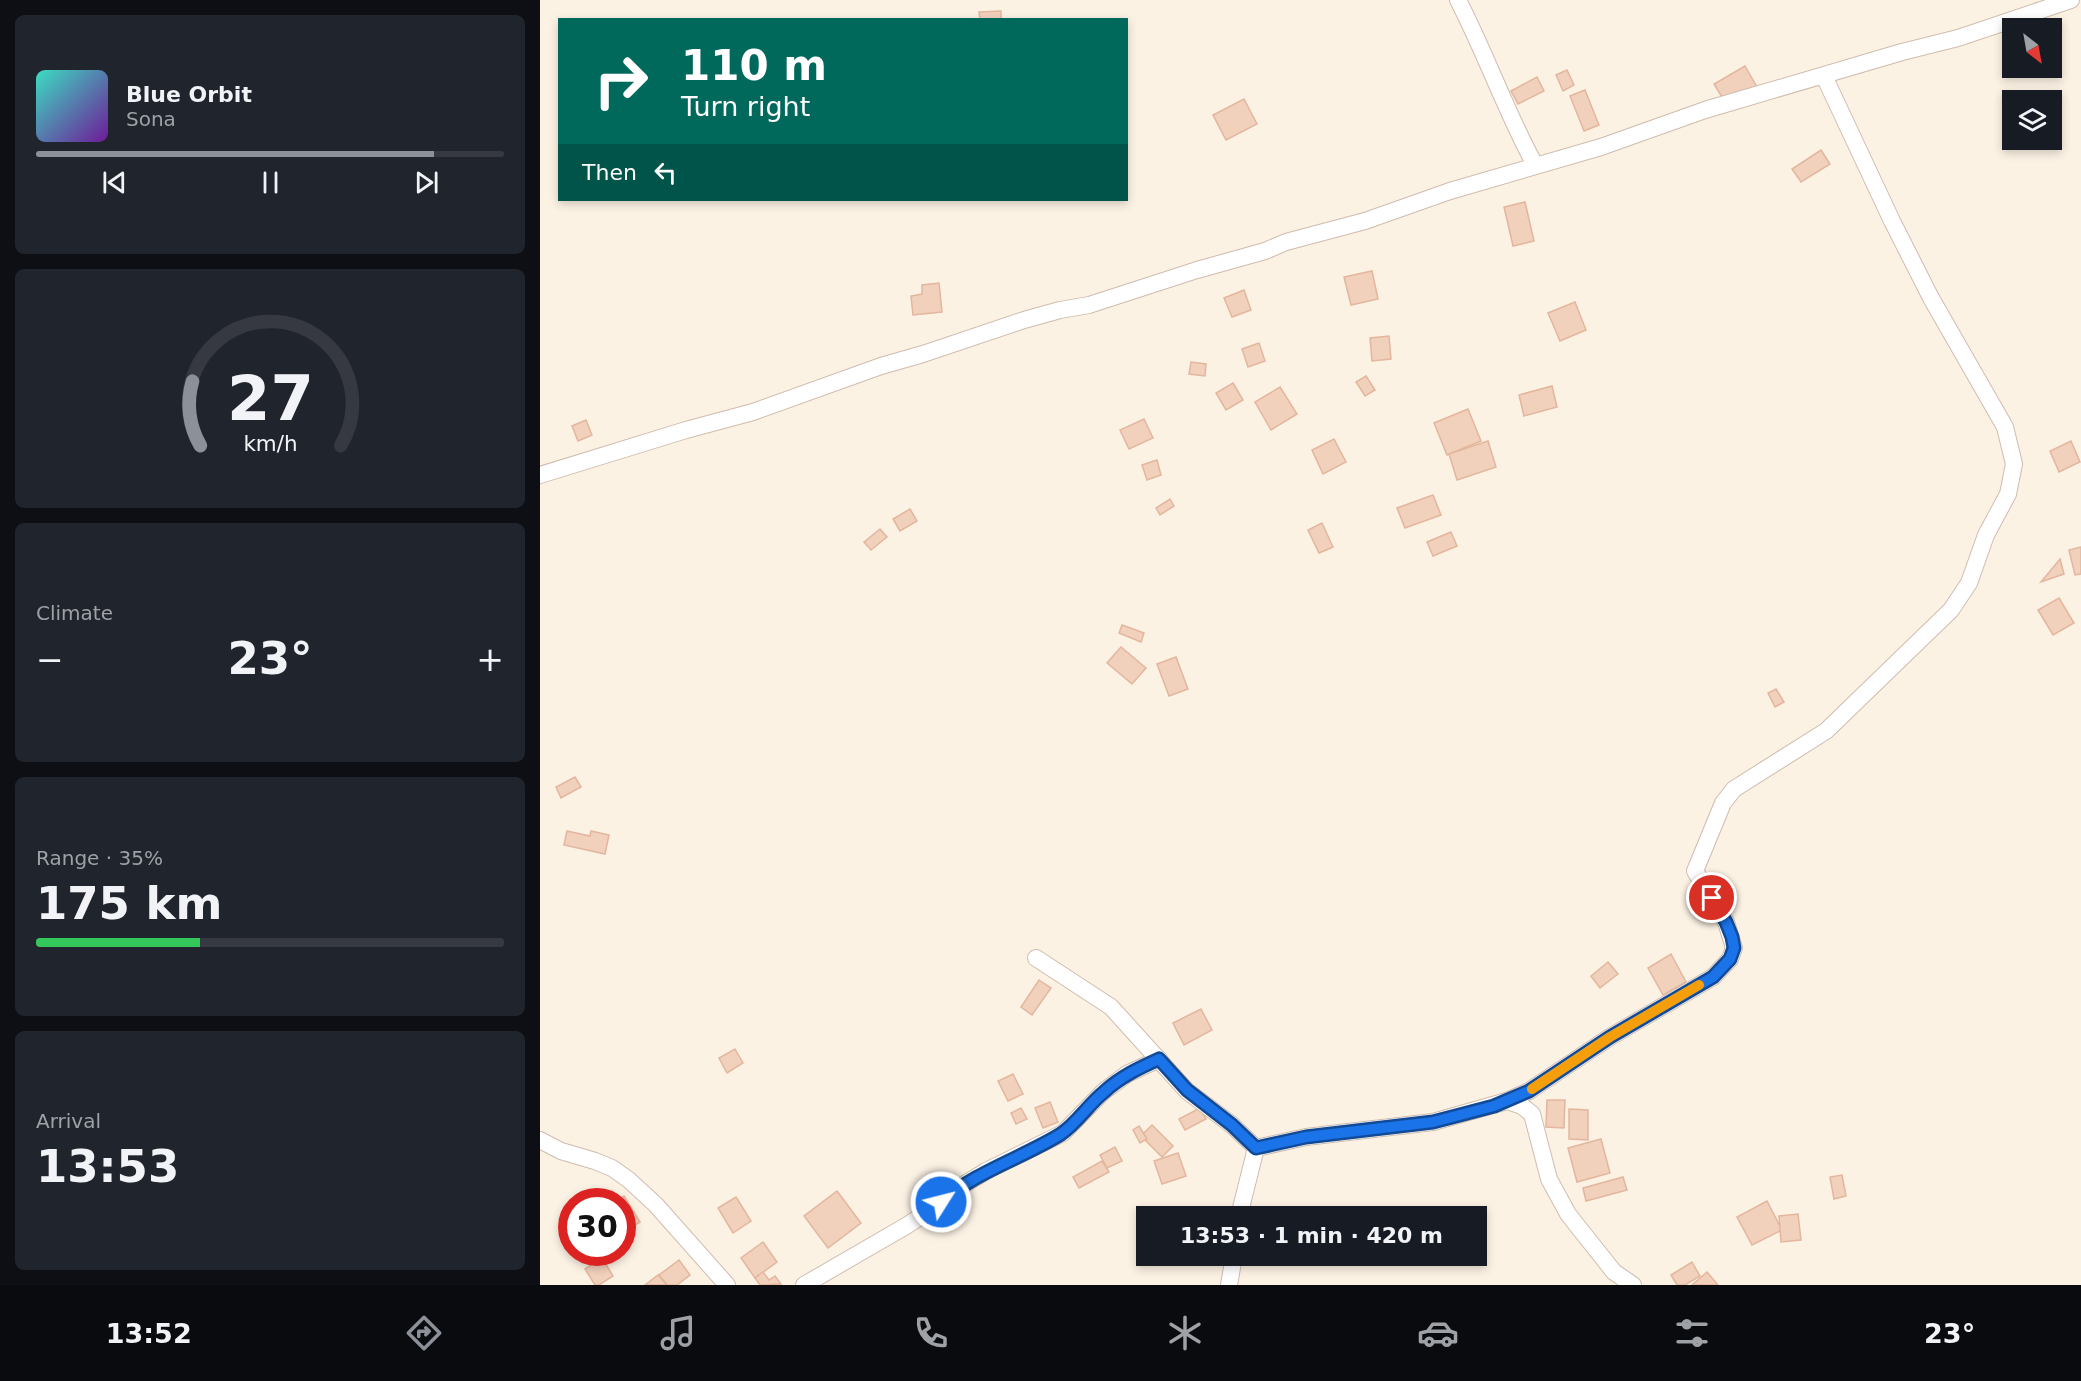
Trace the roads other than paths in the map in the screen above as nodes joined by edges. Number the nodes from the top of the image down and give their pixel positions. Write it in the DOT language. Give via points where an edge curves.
graph roads {
  1 [pos="1458,0"];
  2 [pos="2071,0"];
  3 [pos="1824,76"];
  4 [pos="1534,165"];
  5 [pos="540,475"];
  6 [pos="1036,958"];
  7 [pos="1159,1059"];
  8 [pos="1507,1101"];
  9 [pos="540,1140"];
  10 [pos="1256,1148"];
  11 [pos="1242,1206"];
  12 [pos="1232,1266"];
  13 [pos="727,1285"];
  14 [pos="804,1285"];
  15 [pos="1229,1285"];
  16 [pos="1633,1285"];
  1 -- 4 [label="street"];
  2 -- 3 [label="street" via="1958,38"];
  3 -- 4 [label="street"];
  3 -- 8 [label="street" via="1931,298 2005,427 2014,464 2008,494 1986,535 1969,583 1928,635 1826,731 1734,789 1723,803 1695,871 1726,922 1734,948 1730,959 1713,977"];
  4 -- 5 [label="street" via="1089,306 1024,320 753,412"];
  6 -- 7 [label="street" via="1111,1007"];
  7 -- 10 [label="street" via="1187,1090"];
  7 -- 14 [label="street" via="1127,1074 1103,1092 1063,1133 986,1171 906,1226"];
  8 -- 10 [label="street" via="1433,1122 1306,1137"];
  8 -- 16 [label="street" via="1532,1114 1549,1179 1568,1214 1614,1272"];
  9 -- 13 [label="street" via="612,1168 629,1180 656,1204"];
  10 -- 11 [label="street"];
  12 -- 15 [label="street"];
}
